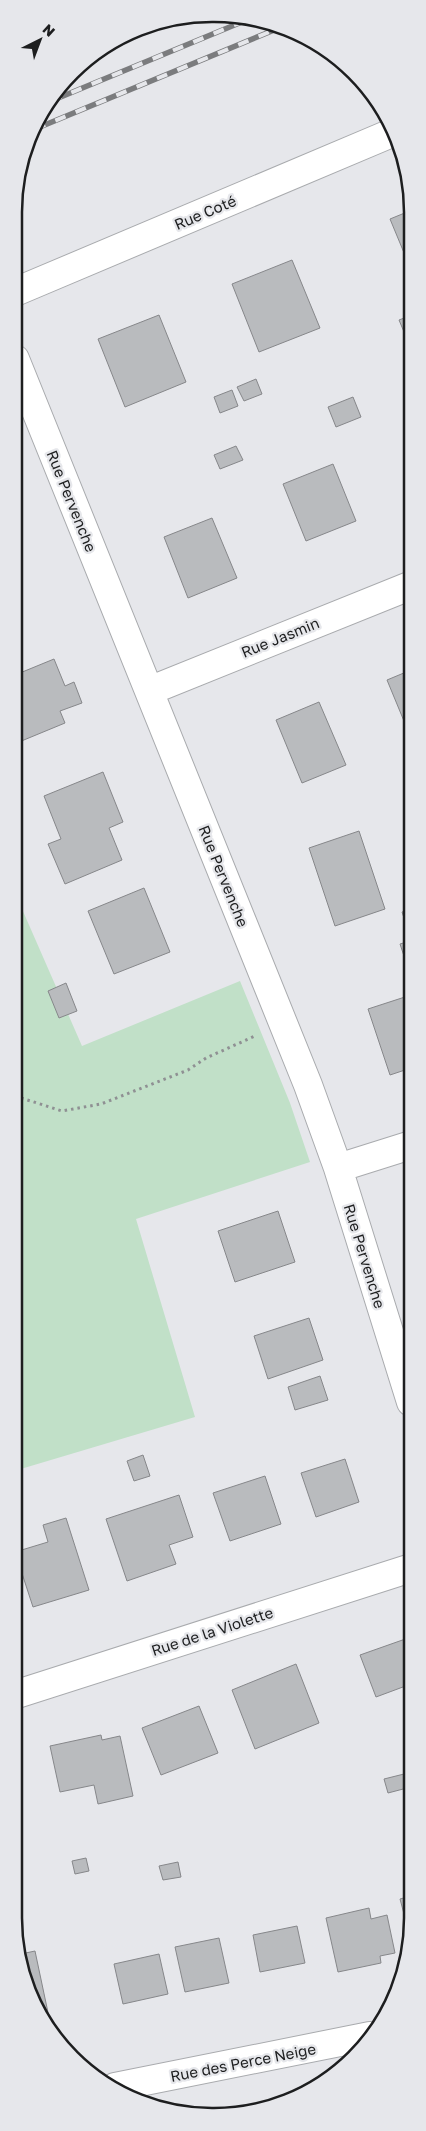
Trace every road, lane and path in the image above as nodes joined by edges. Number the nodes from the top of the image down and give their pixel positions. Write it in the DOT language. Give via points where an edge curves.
graph roads {
  1 [pos="387,135"];
  2 [pos="22,289"];
  3 [pos="22,376"];
  4 [pos="404,587"];
  5 [pos="148,691"];
  6 [pos="258,1035"];
  7 [pos="22,1098"];
  8 [pos="404,1147"];
  9 [pos="338,1168"];
  10 [pos="404,1380"];
  11 [pos="404,1570"];
  12 [pos="22,1692"];
  13 [pos="361,2038"];
  14 [pos="123,2085"];
  1 -- 2 [label="street, Rue Coté"];
  3 -- 5 [label="street, Rue Pervenche"];
  4 -- 5 [label="street, Rue Jasmin"];
  5 -- 9 [label="street, Rue Pervenche" via="287,1033"];
  6 -- 7 [label="path" via="206,1058 188,1070 101,1104 62,1111"];
  8 -- 9 [label="street"];
  9 -- 10 [label="street, Rue Pervenche"];
  11 -- 12 [label="street, Rue de la Violette"];
  13 -- 14 [label="street, Rue des Perce Neige"];
}
